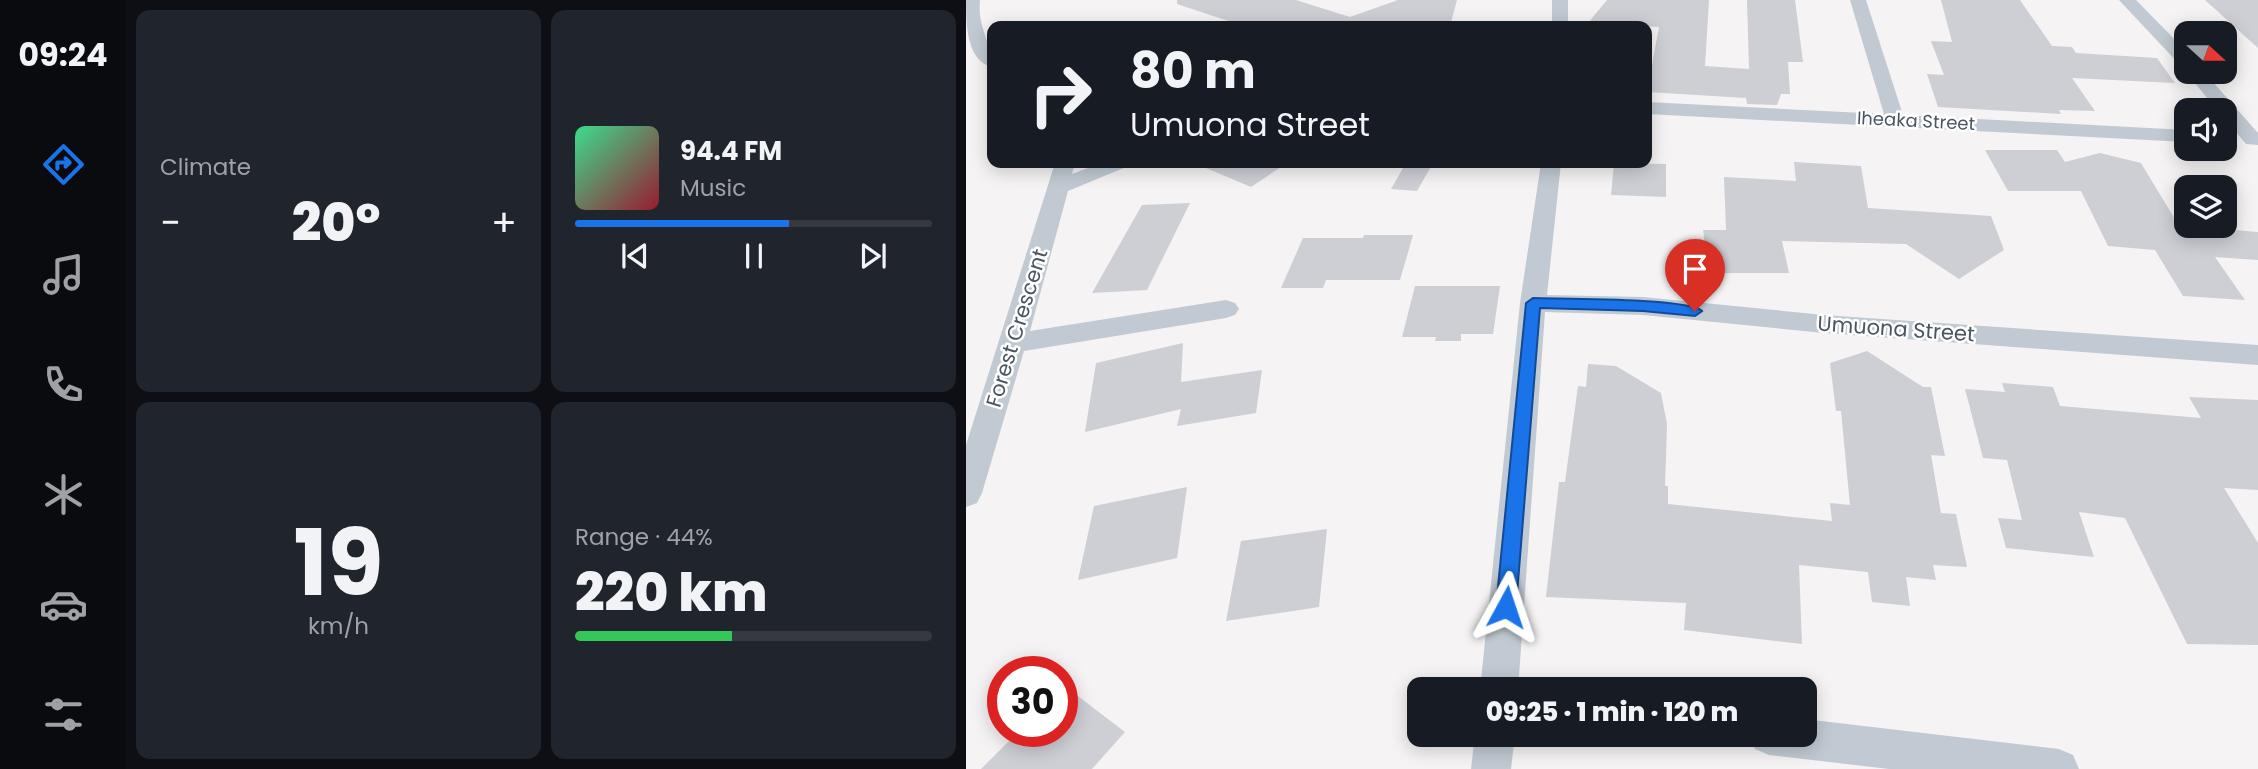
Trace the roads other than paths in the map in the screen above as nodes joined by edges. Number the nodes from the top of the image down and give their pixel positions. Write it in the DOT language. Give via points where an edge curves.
graph roads {
  1 [pos="972,0"];
  2 [pos="1560,0"];
  3 [pos="1858,0"];
  4 [pos="2127,0"];
  5 [pos="1560,21"];
  6 [pos="2174,49"];
  7 [pos="987,57"];
  8 [pos="2206,84"];
  9 [pos="1652,108"];
  10 [pos="1895,120"];
  11 [pos="2174,135"];
  12 [pos="2237,139"];
  13 [pos="2255,140"];
  14 [pos="1064,168"];
  15 [pos="1107,168"];
  16 [pos="1550,168"];
  17 [pos="1058,188"];
  18 [pos="1533,303"];
  19 [pos="1226,309"];
  20 [pos="1013,343"];
  21 [pos="2258,355"];
  22 [pos="966,493"];
  23 [pos="1500,677"];
  24 [pos="1817,741"];
  25 [pos="1493,747"];
  26 [pos="1491,769"];
  27 [pos="2059,769"];
  1 -- 7 [label="street" via="976,41"];
  2 -- 5 [label="street"];
  3 -- 10 [label="street"];
  4 -- 6 [label="street"];
  8 -- 13 [label="street"];
  9 -- 10 [label="street, Iheaka Street"];
  10 -- 11 [label="street, Iheaka Street"];
  12 -- 13 [label="street"];
  14 -- 17 [label="street, Forest Crescent"];
  15 -- 17 [label="street"];
  16 -- 18 [label="street"];
  17 -- 20 [label="street, Forest Crescent"];
  18 -- 21 [label="street, Umuona Street" via="1643,306 1824,324"];
  18 -- 23 [label="street"];
  19 -- 20 [label="street"];
  20 -- 22 [label="street, Forest Crescent"];
  24 -- 27 [label="street"];
  25 -- 26 [label="street"];
}
